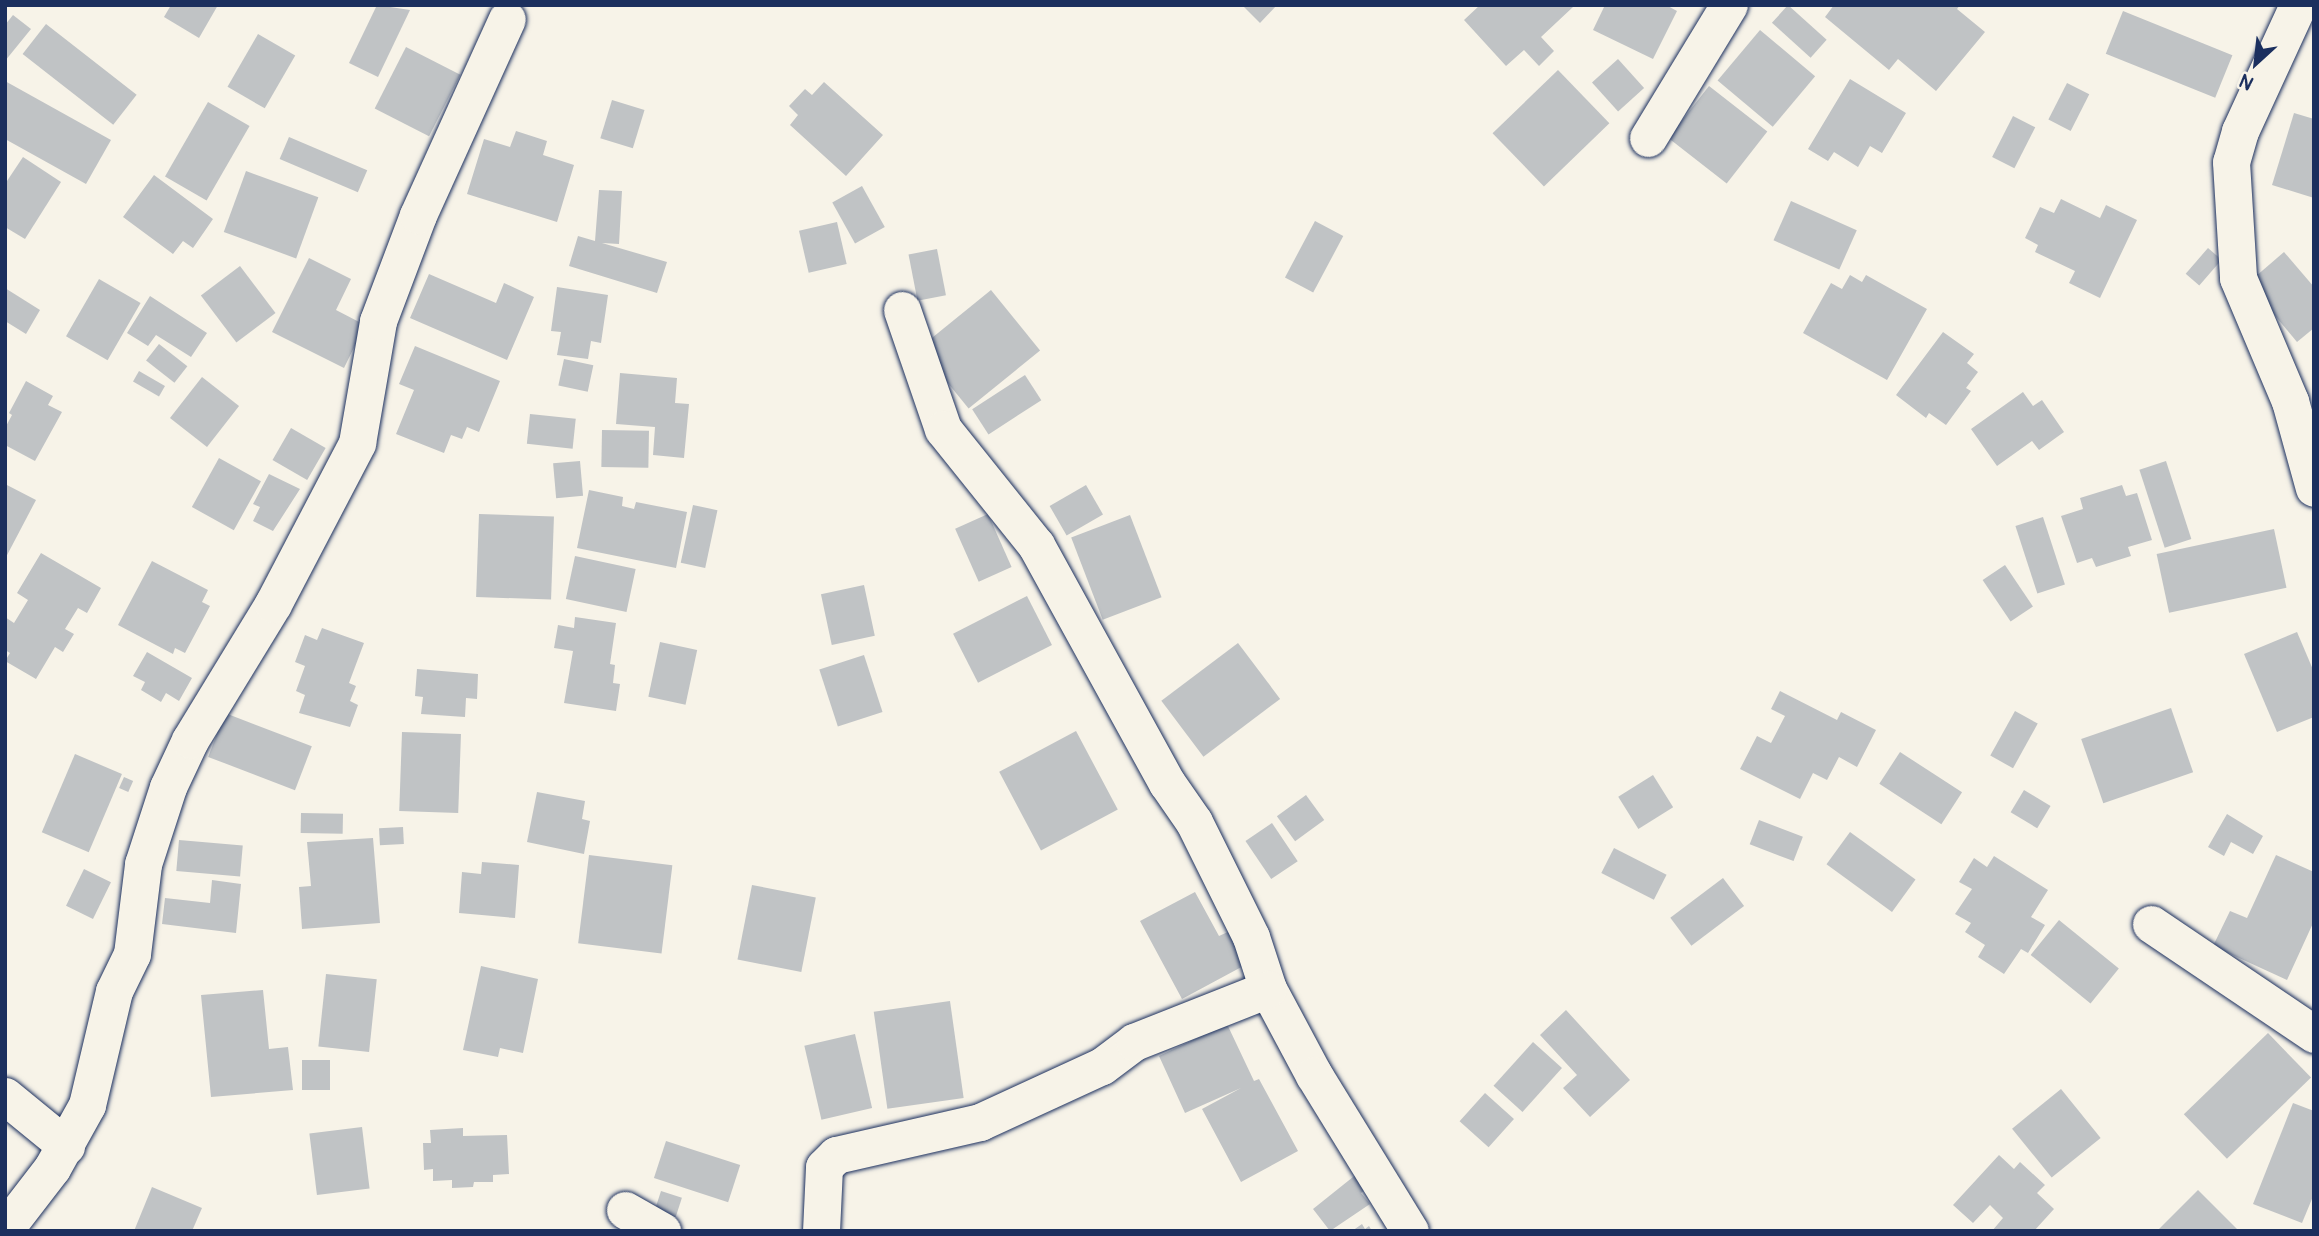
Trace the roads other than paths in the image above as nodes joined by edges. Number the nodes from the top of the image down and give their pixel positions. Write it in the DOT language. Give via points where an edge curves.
graph roads {
  1 [pos="1729,5"];
  2 [pos="2298,5"];
  3 [pos="507,19"];
  4 [pos="1648,138"];
  5 [pos="902,310"];
  6 [pos="2314,488"];
  7 [pos="2151,924"];
  8 [pos="1268,989"];
  9 [pos="2314,1034"];
  10 [pos="5,1096"];
  11 [pos="66,1146"];
  12 [pos="625,1210"];
  13 [pos="5,1229"];
  14 [pos="662,1231"];
  15 [pos="821,1231"];
  16 [pos="1410,1231"];
  1 -- 4 [label="street"];
  2 -- 6 [label="street" via="2240,131 2231,162 2238,278 2290,401"];
  3 -- 11 [label="street" via="418,215 379,321 357,443 273,604 190,740 168,788 143,864 132,954 114,991 87,1105"];
  5 -- 8 [label="street" via="943,429 1036,545 1160,772 1194,822 1251,937"];
  7 -- 9 [label="street"];
  8 -- 15 [label="street" via="1134,1042 1102,1066 980,1122 836,1155 824,1167"];
  8 -- 16 [label="street" via="1320,1087"];
  10 -- 11 [label="street"];
  11 -- 13 [label="street"];
  12 -- 14 [label="street"];
}
